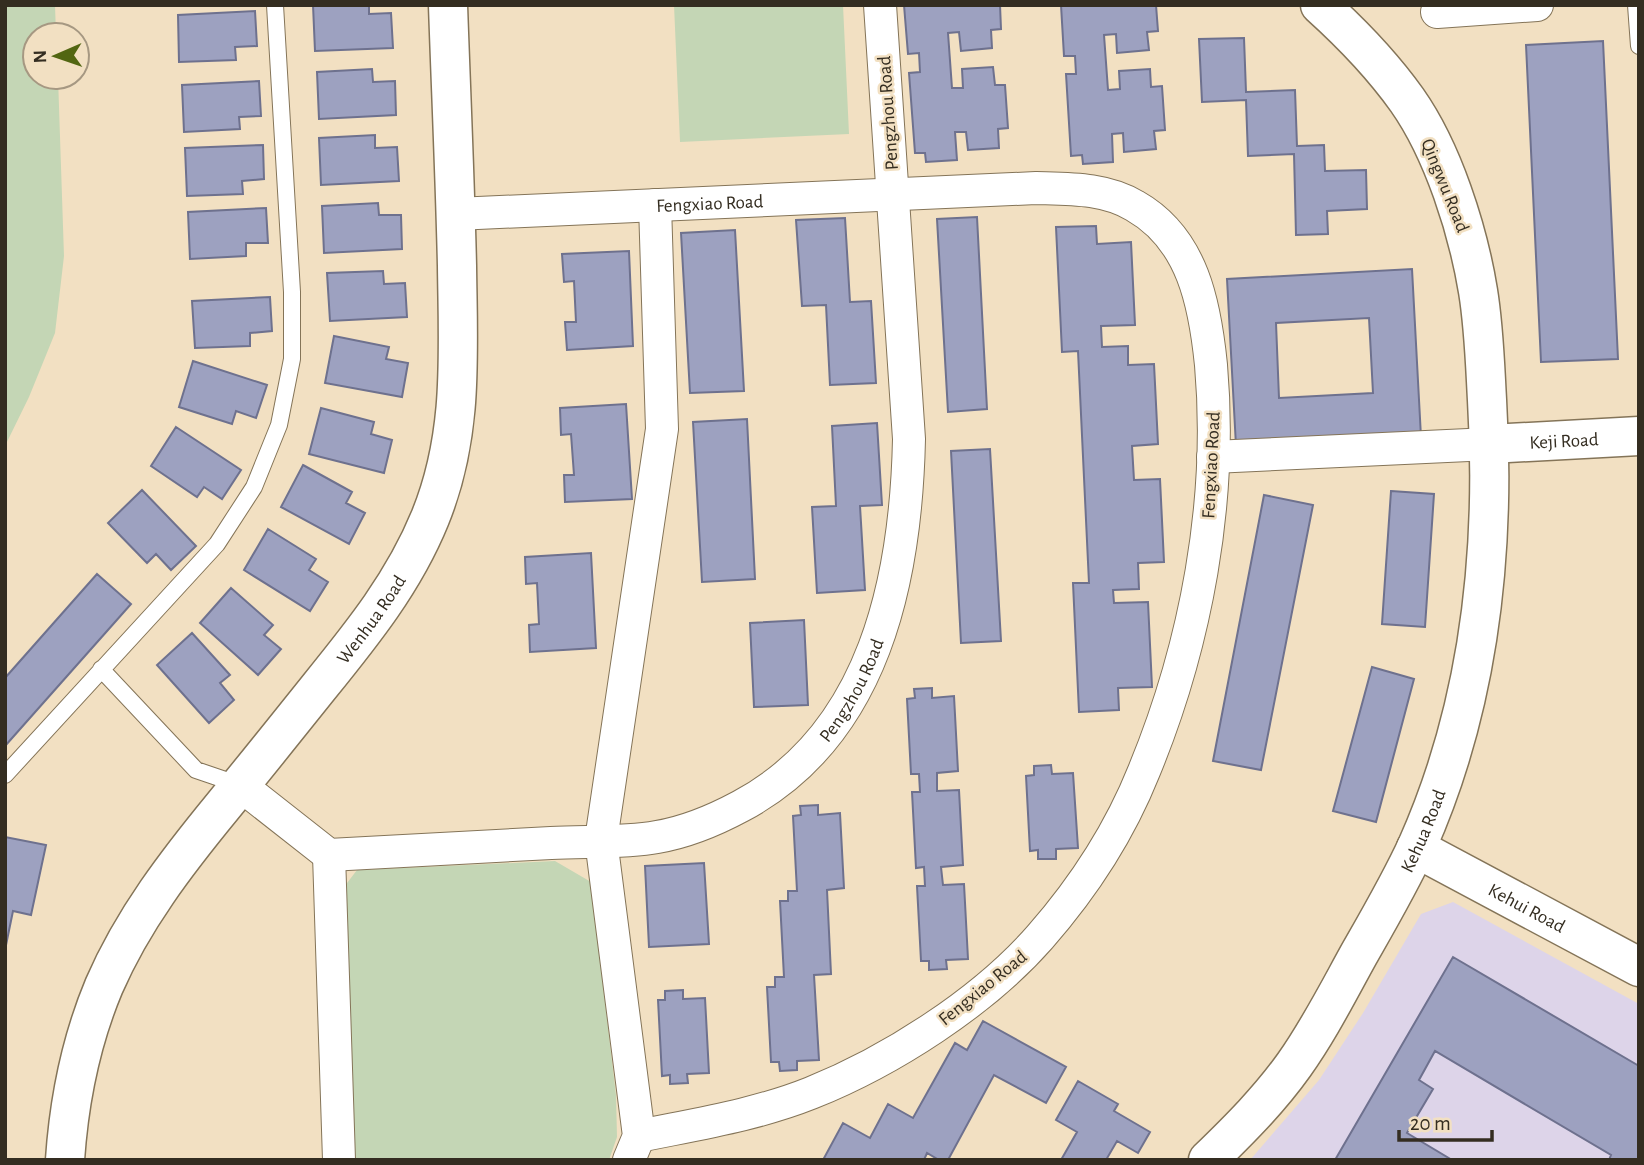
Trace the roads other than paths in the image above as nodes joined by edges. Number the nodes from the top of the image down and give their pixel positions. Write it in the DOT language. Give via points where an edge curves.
graph roads {
  1 [pos="275,5"];
  2 [pos="448,5"];
  3 [pos="880,5"];
  4 [pos="1320,5"];
  5 [pos="1537,5"];
  6 [pos="1636,5"];
  7 [pos="1437,12"];
  8 [pos="1639,46"];
  9 [pos="892,195"];
  10 [pos="655,205"];
  11 [pos="456,214"];
  12 [pos="1639,436"];
  13 [pos="1490,444"];
  14 [pos="1213,457"];
  15 [pos="101,668"];
  16 [pos="5,775"];
  17 [pos="240,785"];
  18 [pos="601,840"];
  19 [pos="1416,848"];
  20 [pos="329,855"];
  21 [pos="1639,967"];
  22 [pos="634,1148"];
  23 [pos="65,1160"];
  24 [pos="339,1160"];
  25 [pos="1208,1160"];
  1 -- 15 [label="lane" via="292,292 292,359 279,425 254,487 217,544"];
  2 -- 11 [label="street, Wenhua Road"];
  3 -- 9 [label="street, Pengzhou Road"];
  4 -- 13 [label="street, Qingwu Road" via="1408,101 1455,196 1479,293"];
  5 -- 7 [label="street"];
  6 -- 8 [label="lane"];
  9 -- 10 [label="street, Fengxiao Road"];
  9 -- 14 [label="street, Fengxiao Road" via="1081,190 1119,198 1151,216 1189,266 1205,311"];
  9 -- 18 [label="street, Pengzhou Road" via="909,439 908,496 890,597 869,662 835,723 789,774 761,795 712,822 657,838"];
  10 -- 11 [label="street, Fengxiao Road"];
  10 -- 18 [label="street" via="662,429"];
  11 -- 17 [label="street, Wenhua Road" via="459,389 444,480 431,516 414,555 372,621"];
  12 -- 13 [label="street, Keji Road"];
  13 -- 14 [label="street"];
  13 -- 19 [label="street, Kehua Road" via="1489,517 1475,661 1442,783"];
  14 -- 22 [label="street, Fengxiao Road" via="1203,556 1161,727 1110,841 1065,907 1013,965 946,1018 860,1071 810,1094"];
  15 -- 16 [label="lane"];
  15 -- 17 [label="lane" via="197,770"];
  17 -- 20 [label="street"];
  17 -- 23 [label="street, Wenhua Road" via="154,896 104,987 75,1081"];
  18 -- 20 [label="street, Pengzhou Road"];
  18 -- 22 [label="street"];
  19 -- 21 [label="street, Kehui Road"];
  19 -- 25 [label="street, Kehua Road" via="1317,1031 1264,1104"];
  20 -- 24 [label="street"];
}
